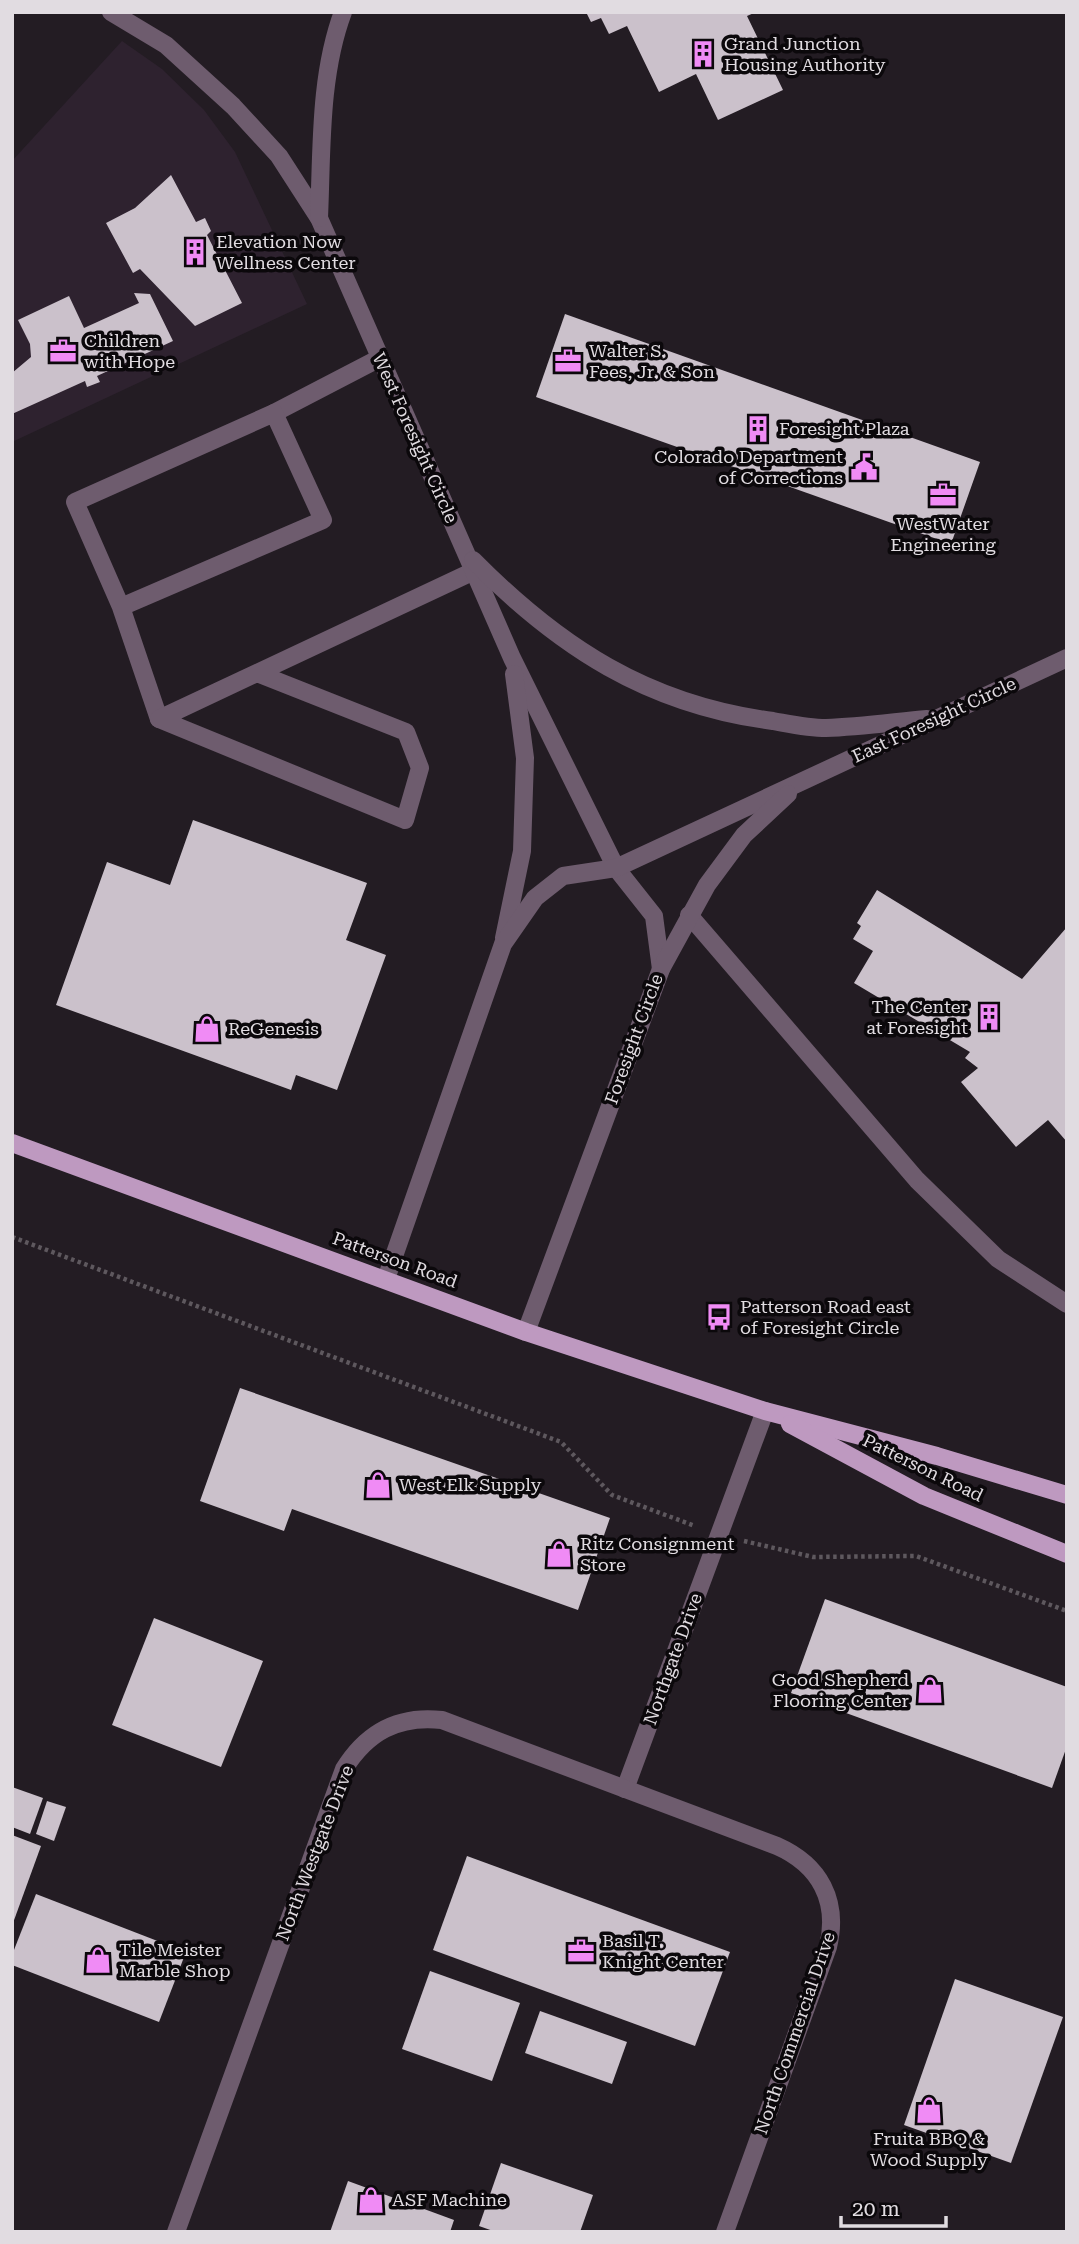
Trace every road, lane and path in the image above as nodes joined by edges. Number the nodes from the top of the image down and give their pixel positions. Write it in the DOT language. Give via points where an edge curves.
graph roads {
  1 [pos="111,12"];
  2 [pos="342,12"];
  3 [pos="319,218"];
  4 [pos="378,359"];
  5 [pos="274,413"];
  6 [pos="466,553"];
  7 [pos="474,571"];
  8 [pos="121,607"];
  9 [pos="512,658"];
  10 [pos="1067,658"];
  11 [pos="257,673"];
  12 [pos="941,717"];
  13 [pos="159,719"];
  14 [pos="801,782"];
  15 [pos="615,868"];
  16 [pos="689,915"];
  17 [pos="503,944"];
  18 [pos="661,970"];
  19 [pos="12,1143"];
  20 [pos="12,1237"];
  21 [pos="386,1279"];
  22 [pos="1067,1304"];
  23 [pos="526,1332"];
  24 [pos="765,1411"];
  25 [pos="1067,1495"];
  26 [pos="719,1535"];
  27 [pos="1067,1554"];
  28 [pos="1067,1611"];
  29 [pos="625,1789"];
  30 [pos="176,2232"];
  31 [pos="725,2232"];
  1 -- 3 [label="street, West Foresight Circle" via="166,45 233,106 279,156"];
  2 -- 3 [label="street, West Foresight Circle" via="325,103"];
  3 -- 4 [label="street, West Foresight Circle"];
  4 -- 5 [label="street"];
  4 -- 6 [label="street, West Foresight Circle"];
  5 -- 8 [label="street" via="75,502"];
  5 -- 8 [label="street" via="323,520"];
  6 -- 7 [label="street, West Foresight Circle"];
  6 -- 12 [label="street" via="515,603 575,648 654,693 747,718 824,728"];
  7 -- 9 [label="street, West Foresight Circle"];
  7 -- 11 [label="street"];
  8 -- 13 [label="street"];
  9 -- 15 [label="street, West Foresight Circle"];
  9 -- 17 [label="street, West Foresight Circle" via="526,758 522,851"];
  10 -- 12 [label="street, East Foresight Circle"];
  11 -- 13 [label="street"];
  11 -- 13 [label="street" via="406,732 420,768 405,820"];
  12 -- 14 [label="street, East Foresight Circle"];
  14 -- 15 [label="street, East Foresight Circle"];
  14 -- 16 [label="street, East Foresight Circle" via="744,835"];
  15 -- 17 [label="street" via="564,876 535,898"];
  15 -- 18 [label="street, Foresight Circle" via="654,916"];
  16 -- 18 [label="street, East Foresight Circle"];
  16 -- 22 [label="street" via="917,1180 998,1259"];
  17 -- 21 [label="street"];
  18 -- 23 [label="street, Foresight Circle"];
  19 -- 21 [label="main road, Patterson Road"];
  20 -- 26 [label="path" via="561,1441 612,1495"];
  21 -- 23 [label="main road, Patterson Road"];
  23 -- 24 [label="main road, Patterson Road"];
  24 -- 25 [label="main road, Patterson Road"];
  24 -- 26 [label="street, Northgate Drive"];
  24 -- 27 [label="main road, Patterson Road" via="924,1496"];
  26 -- 28 [label="path" via="813,1558 916,1556"];
  26 -- 29 [label="street, Northgate Drive"];
  29 -- 30 [label="street, North Westgate Drive" via="442,1720 424,1718 388,1726 355,1751 344,1769"];
  29 -- 31 [label="street, North Commercial Drive" via="793,1853 819,1877 832,1910 828,1947"];
}
